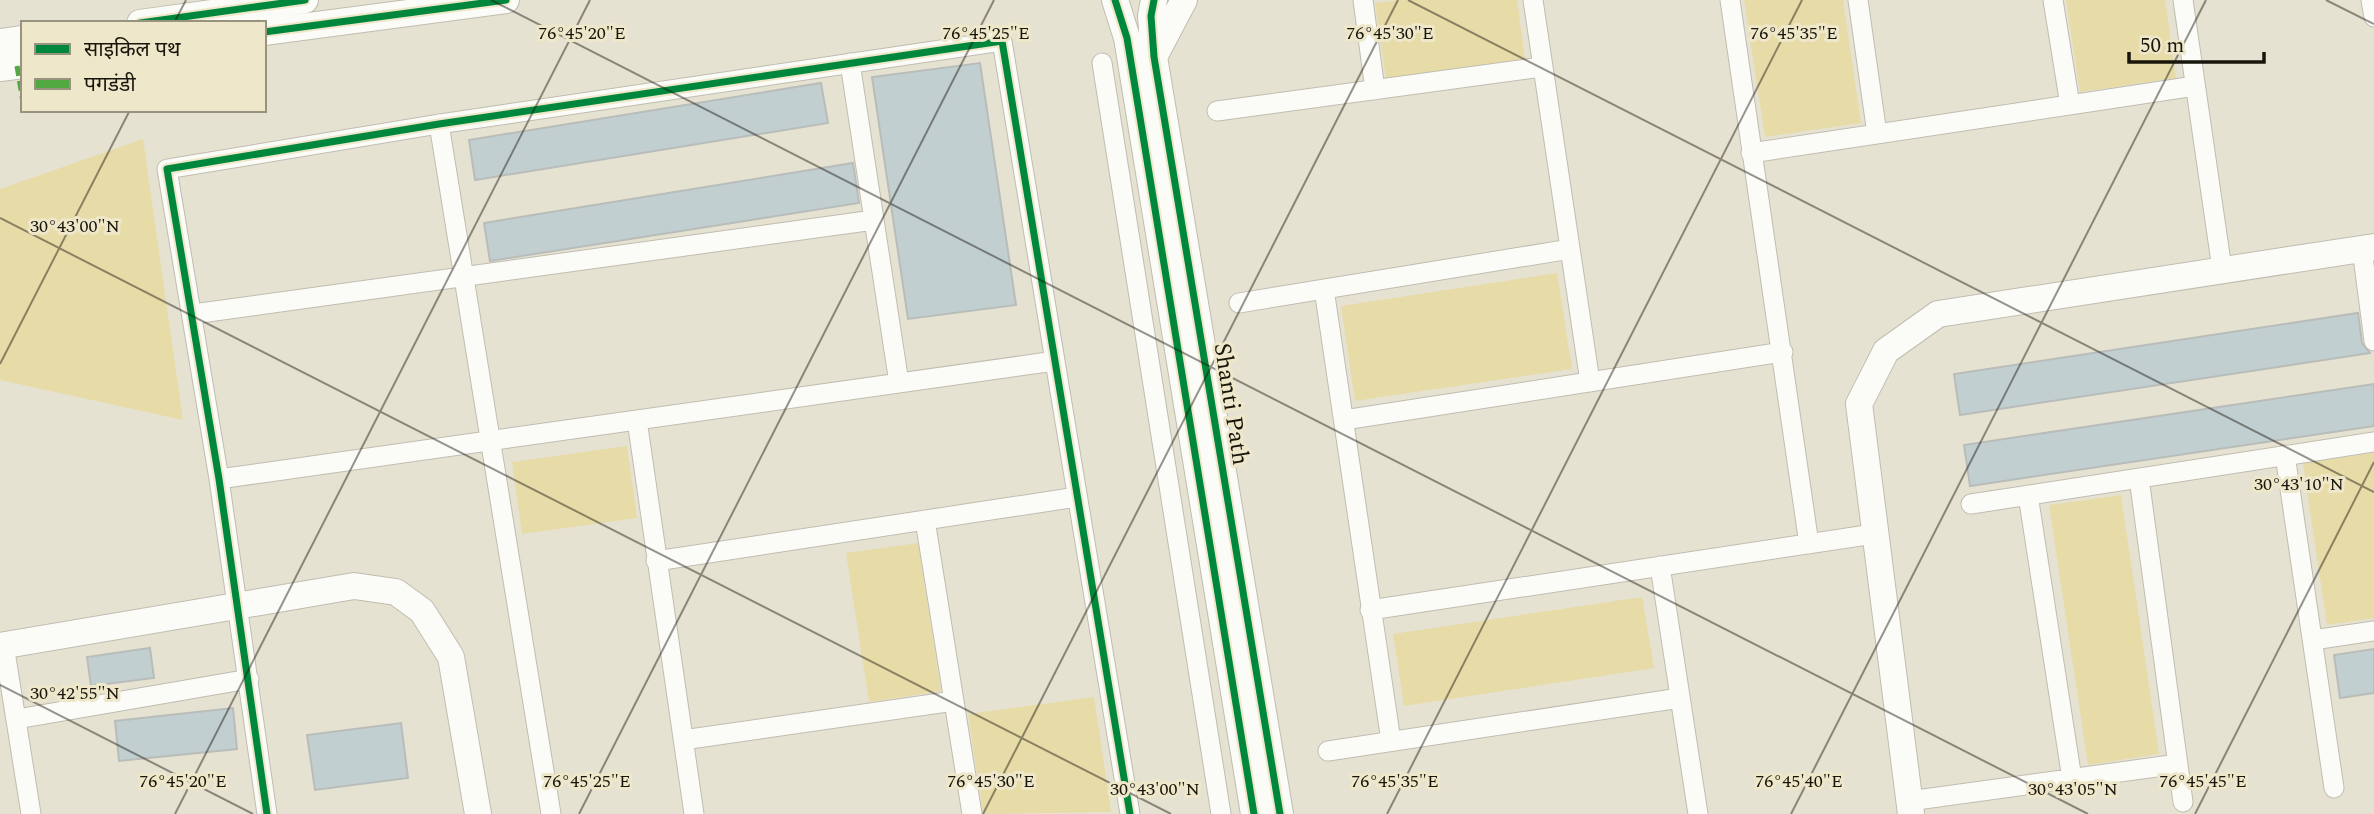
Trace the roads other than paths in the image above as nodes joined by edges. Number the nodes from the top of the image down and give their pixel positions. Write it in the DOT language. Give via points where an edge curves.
graph roads {
  1 [pos="305,0"];
  2 [pos="506,0"];
  3 [pos="1115,0"];
  4 [pos="1154,0"];
  5 [pos="1184,0"];
  6 [pos="1363,0"];
  7 [pos="1532,0"];
  8 [pos="1730,0"];
  9 [pos="1858,0"];
  10 [pos="2053,0"];
  11 [pos="2183,0"];
  12 [pos="2371,0"];
  13 [pos="2374,17"];
  14 [pos="154,21"];
  15 [pos="266,33"];
  16 [pos="21,39"];
  17 [pos="0,42"];
  18 [pos="1154,57"];
  19 [pos="850,63"];
  20 [pos="1102,63"];
  21 [pos="21,65"];
  22 [pos="1542,67"];
  23 [pos="0,68"];
  24 [pos="2195,86"];
  25 [pos="1375,90"];
  26 [pos="2070,105"];
  27 [pos="1217,111"];
  28 [pos="439,124"];
  29 [pos="1877,134"];
  30 [pos="1751,153"];
  31 [pos="873,220"];
  32 [pos="2368,248"];
  33 [pos="1570,249"];
  34 [pos="2222,269"];
  35 [pos="463,277"];
  36 [pos="1324,289"];
  37 [pos="1239,303"];
  38 [pos="193,314"];
  39 [pos="2374,341"];
  40 [pos="1783,352"];
  41 [pos="1055,361"];
  42 [pos="1590,382"];
  43 [pos="899,383"];
  44 [pos="637,420"];
  45 [pos="1344,420"];
  46 [pos="490,440"];
  47 [pos="2374,442"];
  48 [pos="2285,455"];
  49 [pos="2139,478"];
  50 [pos="219,479"];
  51 [pos="2028,495"];
  52 [pos="1077,497"];
  53 [pos="1971,504"];
  54 [pos="925,520"];
  55 [pos="1874,534"];
  56 [pos="1810,544"];
  57 [pos="656,561"];
  58 [pos="1660,566"];
  59 [pos="238,606"];
  60 [pos="1370,610"];
  61 [pos="2374,631"];
  62 [pos="2313,640"];
  63 [pos="2,645"];
  64 [pos="249,679"];
  65 [pos="1681,698"];
  66 [pos="954,701"];
  67 [pos="18,719"];
  68 [pos="683,740"];
  69 [pos="1391,741"];
  70 [pos="1328,751"];
  71 [pos="2178,764"];
  72 [pos="2072,779"];
  73 [pos="2334,788"];
  74 [pos="2183,802"];
  75 [pos="1910,808"];
  76 [pos="31,814"];
  77 [pos="267,814"];
  78 [pos="478,814"];
  79 [pos="551,814"];
  80 [pos="694,814"];
  81 [pos="972,814"];
  82 [pos="1130,814"];
  83 [pos="1222,814"];
  84 [pos="1254,814"];
  85 [pos="1280,814"];
  86 [pos="1698,814"];
  1 -- 14 [label="main road"];
  2 -- 15 [label="main road"];
  3 -- 84 [label="main road" via="1127,38"];
  4 -- 18 [label="main road, Shanti Path"];
  5 -- 18 [label="main road"];
  6 -- 25 [label="street"];
  7 -- 22 [label="street"];
  8 -- 30 [label="street"];
  9 -- 29 [label="street"];
  10 -- 26 [label="street"];
  11 -- 24 [label="street"];
  12 -- 13 [label="street"];
  16 -- 17 [label="main road"];
  18 -- 85 [label="main road, Shanti Path"];
  19 -- 28 [label="street"];
  19 -- 31 [label="street"];
  19 -- 41 [label="street" via="1002,41"];
  20 -- 83 [label="street"];
  21 -- 23 [label="main road"];
  22 -- 25 [label="street"];
  22 -- 33 [label="street"];
  24 -- 26 [label="street"];
  24 -- 34 [label="street"];
  25 -- 27 [label="street"];
  26 -- 29 [label="street"];
  28 -- 35 [label="street"];
  28 -- 38 [label="street" via="167,169"];
  29 -- 30 [label="street"];
  30 -- 40 [label="street"];
  31 -- 35 [label="street"];
  31 -- 43 [label="street"];
  32 -- 34 [label="main road"];
  32 -- 39 [label="street"];
  33 -- 36 [label="street"];
  33 -- 42 [label="street"];
  34 -- 55 [label="main road" via="1938,314 1886,351 1859,404"];
  35 -- 38 [label="street"];
  35 -- 46 [label="street"];
  36 -- 37 [label="street"];
  36 -- 45 [label="street"];
  38 -- 50 [label="street"];
  40 -- 42 [label="street"];
  40 -- 56 [label="street"];
  41 -- 43 [label="street"];
  41 -- 52 [label="street"];
  42 -- 45 [label="street"];
  43 -- 44 [label="street"];
  44 -- 46 [label="street"];
  44 -- 57 [label="street"];
  45 -- 60 [label="street"];
  46 -- 50 [label="street"];
  46 -- 79 [label="street"];
  47 -- 48 [label="street"];
  48 -- 49 [label="street"];
  48 -- 62 [label="street"];
  49 -- 51 [label="street"];
  49 -- 71 [label="street"];
  50 -- 59 [label="street"];
  51 -- 53 [label="street"];
  51 -- 72 [label="street"];
  52 -- 54 [label="street"];
  52 -- 82 [label="street"];
  54 -- 57 [label="street"];
  54 -- 66 [label="street"];
  55 -- 56 [label="street"];
  55 -- 75 [label="main road"];
  56 -- 58 [label="street"];
  57 -- 68 [label="street"];
  58 -- 60 [label="street"];
  58 -- 65 [label="street"];
  59 -- 63 [label="main road"];
  59 -- 64 [label="street"];
  59 -- 78 [label="main road" via="354,586 396,592 422,611 451,657"];
  60 -- 69 [label="street"];
  61 -- 62 [label="street"];
  62 -- 73 [label="street"];
  63 -- 67 [label="street"];
  64 -- 67 [label="street"];
  64 -- 77 [label="street"];
  65 -- 69 [label="street"];
  65 -- 86 [label="street"];
  66 -- 68 [label="street"];
  66 -- 81 [label="street"];
  67 -- 76 [label="street"];
  68 -- 80 [label="street"];
  69 -- 70 [label="street"];
  71 -- 72 [label="street"];
  71 -- 74 [label="street"];
  72 -- 75 [label="street"];
}
